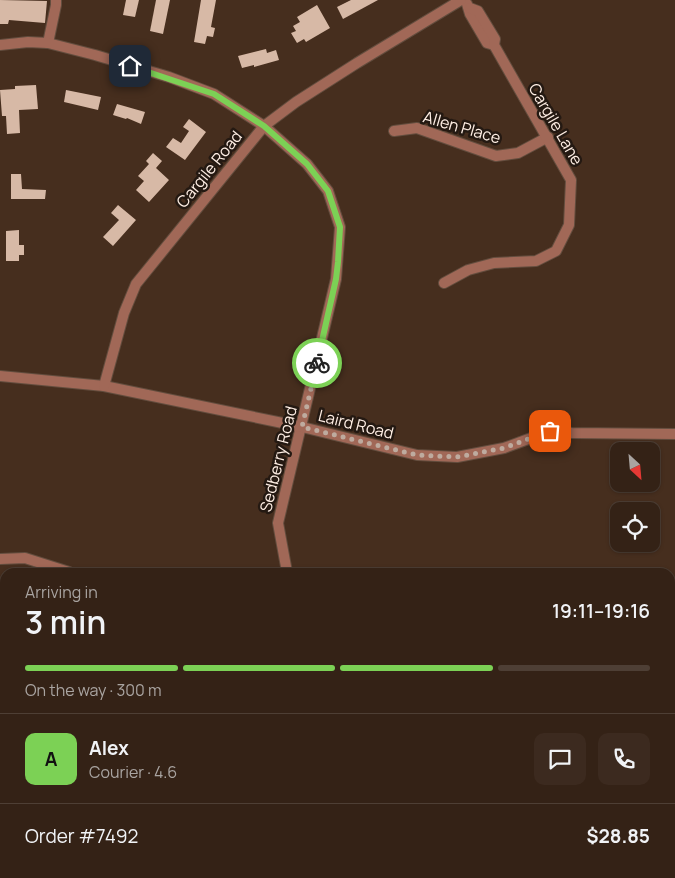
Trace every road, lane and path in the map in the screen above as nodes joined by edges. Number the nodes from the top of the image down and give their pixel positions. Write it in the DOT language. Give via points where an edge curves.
graph roads {
  1 [pos="56,0"];
  2 [pos="465,3"];
  3 [pos="48,43"];
  4 [pos="0,46"];
  5 [pos="264,126"];
  6 [pos="394,131"];
  7 [pos="548,137"];
  8 [pos="444,283"];
  9 [pos="0,376"];
  10 [pos="104,386"];
  11 [pos="302,427"];
  12 [pos="675,434"];
  13 [pos="0,559"];
  14 [pos="56,568"];
  15 [pos="286,568"];
  1 -- 3 [label="street"];
  2 -- 5 [label="street, Cargile Road" via="356,63"];
  2 -- 7 [label="street, Cargile Lane" via="487,43 494,45"];
  3 -- 4 [label="street, Sedberry Road"];
  3 -- 5 [label="street, Sedberry Road" via="168,77 214,94"];
  5 -- 10 [label="street, Cargile Road" via="136,284 124,313"];
  5 -- 11 [label="street, Sedberry Road" via="307,164 328,191 340,227 336,279"];
  6 -- 7 [label="street, Allen Place" via="417,128 496,156 518,153"];
  7 -- 8 [label="street, Cargile Lane" via="571,180 569,225 556,251 536,261 494,263 468,270"];
  9 -- 10 [label="street, Laird Road"];
  10 -- 11 [label="street, Laird Road"];
  11 -- 12 [label="street, Laird Road" via="417,455 457,457 504,448 550,431"];
  11 -- 15 [label="street, Sedberry Road" via="278,523"];
  13 -- 14 [label="street" via="25,558"];
}
